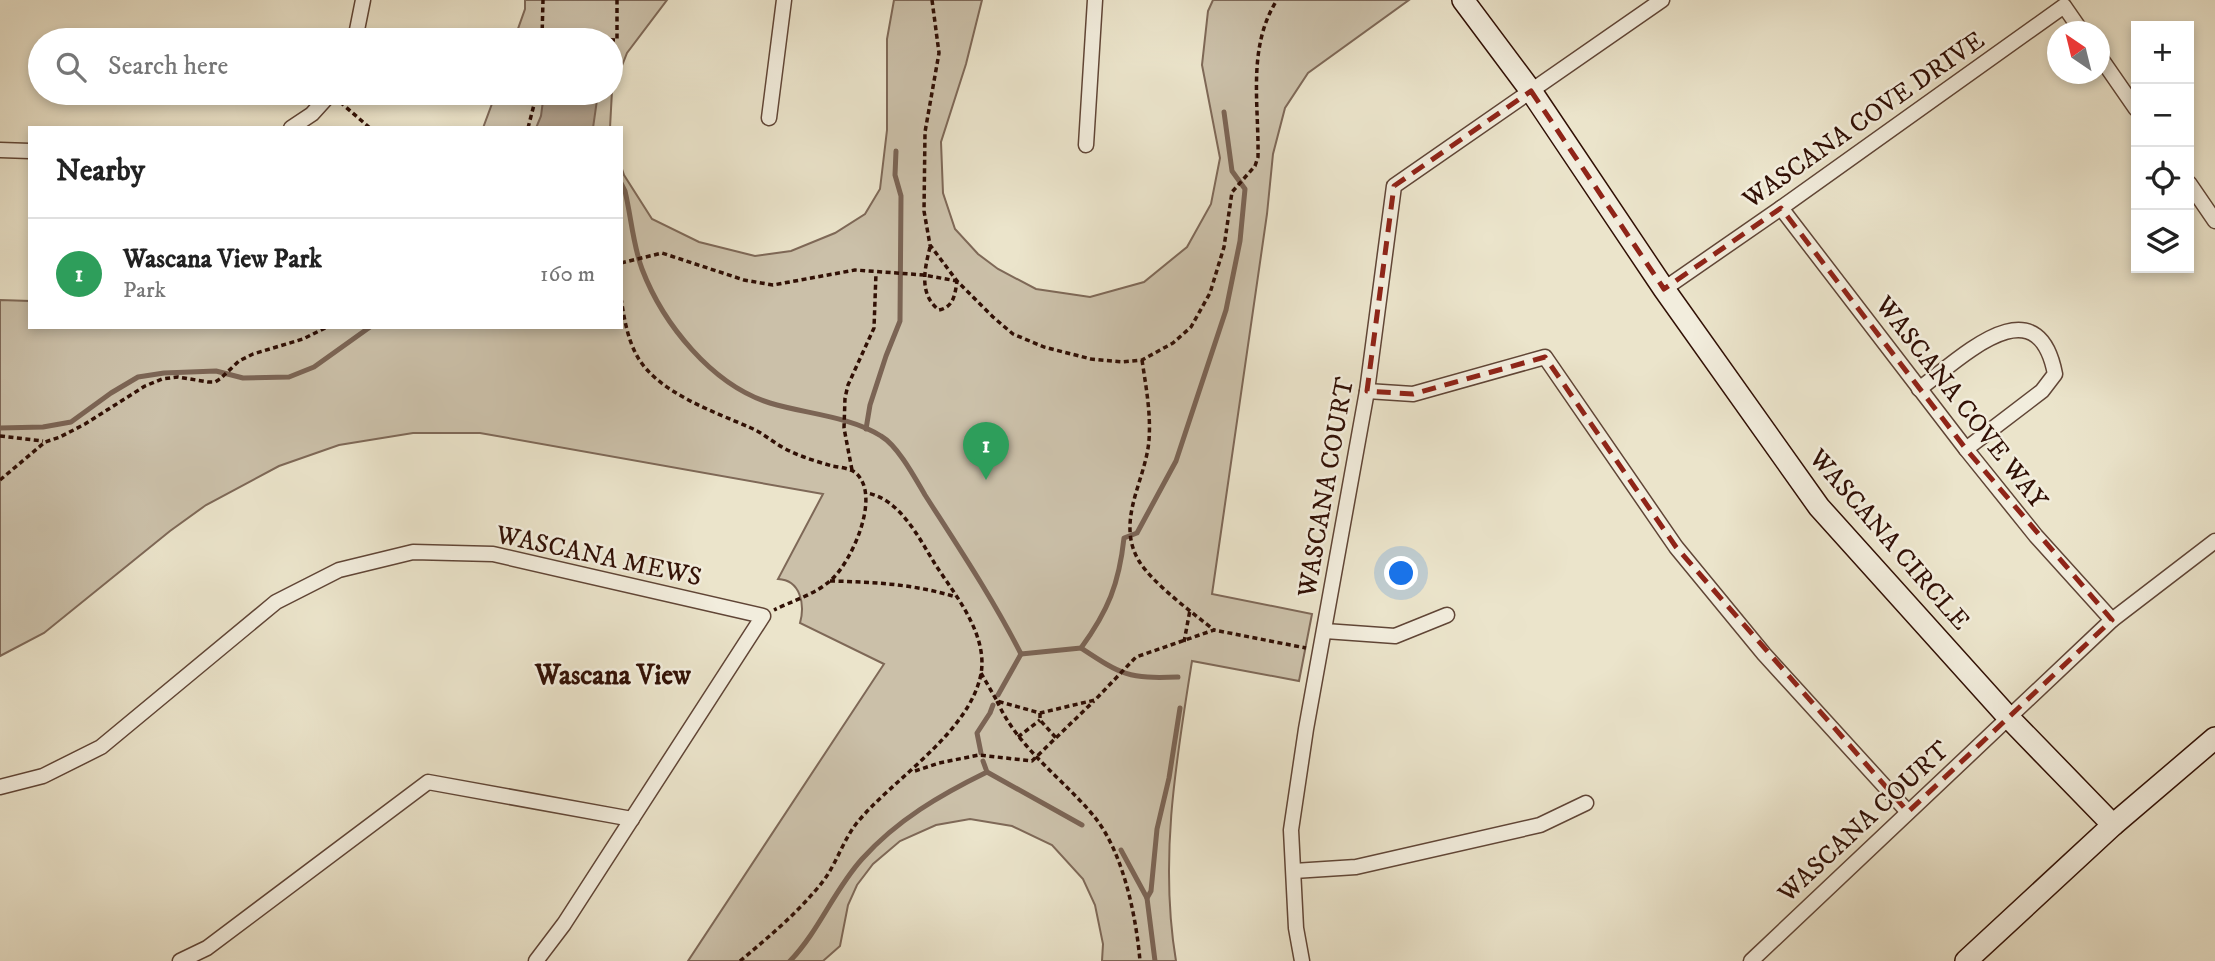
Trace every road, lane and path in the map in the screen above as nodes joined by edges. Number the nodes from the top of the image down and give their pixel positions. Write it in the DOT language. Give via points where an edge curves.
graph roads {
  1 [pos="363,0"];
  2 [pos="543,0"];
  3 [pos="617,0"];
  4 [pos="784,0"];
  5 [pos="932,0"];
  6 [pos="1095,0"];
  7 [pos="1277,0"];
  8 [pos="1463,0"];
  9 [pos="1662,0"];
  10 [pos="2074,21"];
  11 [pos="357,28"];
  12 [pos="542,28"];
  13 [pos="617,28"];
  14 [pos="2110,72"];
  15 [pos="1531,91"];
  16 [pos="2131,102"];
  17 [pos="320,105"];
  18 [pos="343,105"];
  19 [pos="534,105"];
  20 [pos="769,118"];
  21 [pos="294,126"];
  22 [pos="368,126"];
  23 [pos="529,126"];
  24 [pos="0,138"];
  25 [pos="1086,145"];
  26 [pos="0,150"];
  27 [pos="23,150"];
  28 [pos="2194,190"];
  29 [pos="1781,208"];
  30 [pos="2215,221"];
  31 [pos="930,245"];
  32 [pos="623,262"];
  33 [pos="876,272"];
  34 [pos="924,275"];
  35 [pos="957,281"];
  36 [pos="1664,289"];
  37 [pos="623,311"];
  38 [pos="323,329"];
  39 [pos="1142,360"];
  40 [pos="1919,389"];
  41 [pos="1367,391"];
  42 [pos="0,436"];
  43 [pos="45,442"];
  44 [pos="1966,449"];
  45 [pos="852,470"];
  46 [pos="0,480"];
  47 [pos="867,493"];
  48 [pos="2215,541"];
  49 [pos="830,581"];
  50 [pos="956,597"];
  51 [pos="1190,610"];
  52 [pos="1447,615"];
  53 [pos="763,616"];
  54 [pos="2112,620"];
  55 [pos="1214,631"];
  56 [pos="1325,631"];
  57 [pos="1184,642"];
  58 [pos="1321,651"];
  59 [pos="981,673"];
  60 [pos="1095,700"];
  61 [pos="997,701"];
  62 [pos="1041,713"];
  63 [pos="2009,718"];
  64 [pos="1040,720"];
  65 [pos="1018,737"];
  66 [pos="2215,738"];
  67 [pos="1057,739"];
  68 [pos="1038,758"];
  69 [pos="912,772"];
  70 [pos="0,787"];
  71 [pos="1586,803"];
  72 [pos="1908,811"];
  73 [pos="632,819"];
  74 [pos="2113,825"];
  75 [pos="1294,871"];
  76 [pos="180,961"];
  77 [pos="536,961"];
  78 [pos="740,961"];
  79 [pos="1140,961"];
  80 [pos="1302,961"];
  81 [pos="1751,961"];
  82 [pos="1966,961"];
  1 -- 11 [label="street"];
  2 -- 12 [label="path"];
  3 -- 13 [label="path"];
  4 -- 20 [label="street"];
  5 -- 31 [label="path" via="939,53 925,132 924,211"];
  6 -- 25 [label="street"];
  7 -- 39 [label="path" via="1264,24 1256,62 1258,157 1232,192 1218,270 1191,327"];
  8 -- 15 [label="street, WASCANA CIRCLE"];
  9 -- 15 [label="street, WASCANA COURT"];
  10 -- 29 [label="street, WASCANA COVE DRIVE" via="2064,6"];
  14 -- 16 [label="street"];
  15 -- 36 [label="street, WASCANA CIRCLE"];
  15 -- 41 [label="street, WASCANA COURT" via="1394,186"];
  17 -- 21 [label="street"];
  18 -- 22 [label="path"];
  19 -- 23 [label="path"];
  24 -- 27 [label="street"];
  26 -- 27 [label="street"];
  28 -- 30 [label="street"];
  29 -- 36 [label="street, WASCANA COVE DRIVE"];
  29 -- 40 [label="street, WASCANA COVE WAY"];
  31 -- 34 [label="path"];
  31 -- 35 [label="path"];
  32 -- 33 [label="path" via="662,253 773,285 855,270"];
  33 -- 34 [label="path"];
  33 -- 45 [label="path" via="874,328 848,385 844,414"];
  34 -- 35 [label="path"];
  34 -- 35 [label="path" via="929,299 939,310 954,300"];
  35 -- 39 [label="path" via="1013,334 1091,359"];
  36 -- 63 [label="street, WASCANA CIRCLE" via="1819,507"];
  37 -- 45 [label="path" via="635,353 651,373 689,399 791,452"];
  38 -- 43 [label="path" via="253,354 220,379 162,379 127,396 86,425"];
  39 -- 51 [label="path" via="1149,444 1132,507 1132,542 1148,573"];
  40 -- 44 [label="street, WASCANA COVE WAY"];
  40 -- 44 [label="street" via="1997,333 2020,328 2039,337 2052,355 2055,374 2042,391"];
  41 -- 56 [label="street, WASCANA COURT"];
  41 -- 72 [label="street" via="1413,394 1545,357 1676,547 1764,654"];
  42 -- 43 [label="path"];
  43 -- 46 [label="path"];
  44 -- 54 [label="street, WASCANA COVE WAY"];
  45 -- 47 [label="path"];
  47 -- 49 [label="path" via="853,550"];
  47 -- 50 [label="path" via="889,503 910,524"];
  48 -- 54 [label="street"];
  49 -- 50 [label="path" via="883,582"];
  49 -- 53 [label="path"];
  50 -- 59 [label="path" via="976,632"];
  51 -- 55 [label="path"];
  51 -- 57 [label="path"];
  52 -- 56 [label="street" via="1395,636"];
  53 -- 70 [label="street, WASCANA MEWS" via="493,554 414,552 339,570 276,602 101,747 43,776"];
  53 -- 73 [label="street"];
  54 -- 63 [label="street"];
  55 -- 57 [label="path"];
  55 -- 58 [label="path"];
  56 -- 58 [label="street, WASCANA COURT"];
  57 -- 60 [label="path" via="1136,657"];
  58 -- 75 [label="street, WASCANA COURT" via="1291,830"];
  59 -- 61 [label="path"];
  59 -- 69 [label="path" via="962,714"];
  60 -- 62 [label="path"];
  60 -- 67 [label="path"];
  61 -- 62 [label="path"];
  61 -- 65 [label="path"];
  62 -- 64 [label="path"];
  63 -- 72 [label="street, WASCANA COURT"];
  63 -- 74 [label="street, WASCANA CIRCLE"];
  64 -- 65 [label="path"];
  64 -- 67 [label="path"];
  65 -- 68 [label="path"];
  66 -- 74 [label="street"];
  67 -- 68 [label="path"];
  68 -- 69 [label="path" via="979,755"];
  68 -- 79 [label="path" via="1108,836 1133,912"];
  69 -- 78 [label="path" via="855,826 825,878 798,910"];
  71 -- 75 [label="street" via="1540,825 1356,867"];
  72 -- 81 [label="street, WASCANA COURT"];
  73 -- 76 [label="street" via="428,782 207,948"];
  73 -- 77 [label="street"];
  74 -- 82 [label="street"];
  75 -- 80 [label="street, WASCANA COURT"];
}
